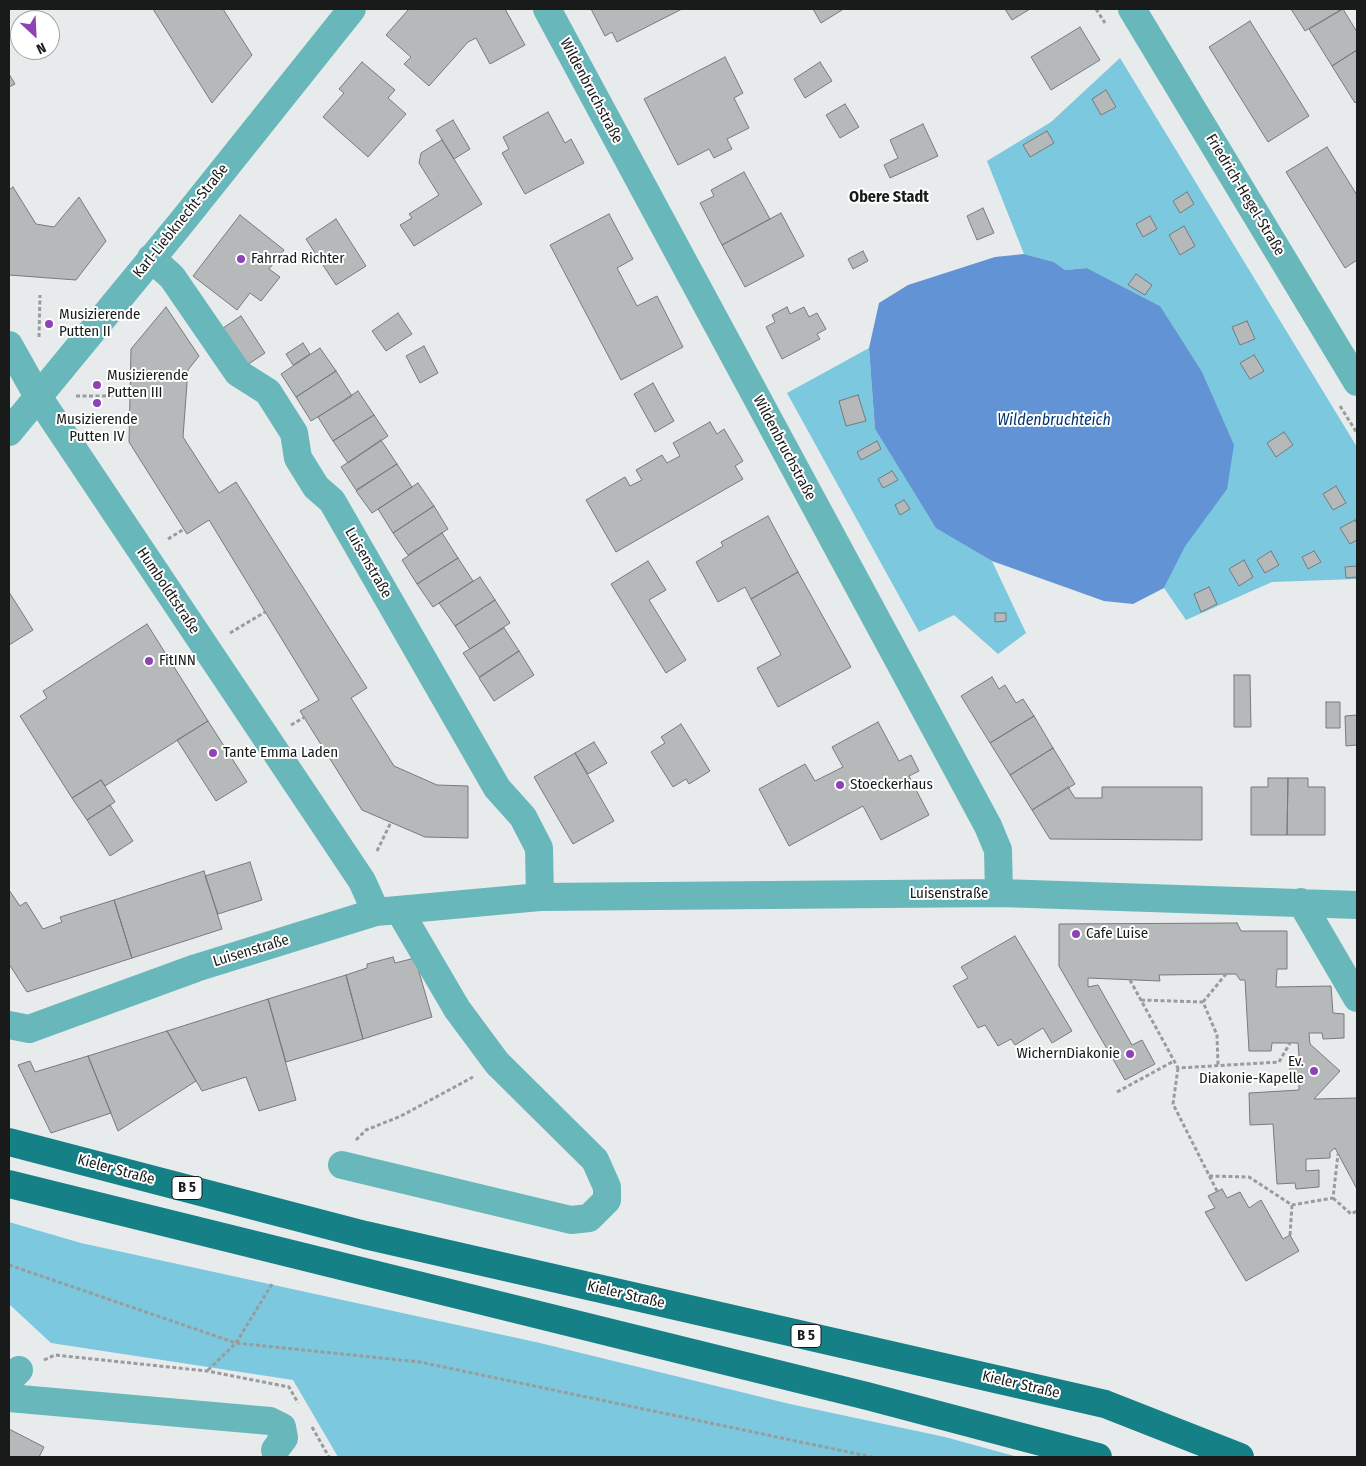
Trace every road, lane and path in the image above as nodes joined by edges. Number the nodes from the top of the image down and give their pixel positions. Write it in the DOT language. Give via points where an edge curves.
graph roads {
  1 [pos="352,9"];
  2 [pos="547,9"];
  3 [pos="1132,9"];
  4 [pos="151,258"];
  5 [pos="9,345"];
  6 [pos="1357,382"];
  7 [pos="37,395"];
  8 [pos="130,396"];
  9 [pos="9,432"];
  10 [pos="265,612"];
  11 [pos="206,647"];
  12 [pos="999,893"];
  13 [pos="540,897"];
  14 [pos="1301,902"];
  15 [pos="1357,905"];
  16 [pos="387,911"];
  17 [pos="1226,974"];
  18 [pos="1130,980"];
  19 [pos="1357,998"];
  20 [pos="1141,1000"];
  21 [pos="1202,1002"];
  22 [pos="19,1027"];
  23 [pos="1290,1043"];
  24 [pos="1174,1061"];
  25 [pos="497,1063"];
  26 [pos="1218,1066"];
  27 [pos="1178,1068"];
  28 [pos="1116,1092"];
  29 [pos="366,1130"];
  30 [pos="9,1142"];
  31 [pos="1338,1154"];
  32 [pos="342,1165"];
  33 [pos="1209,1176"];
  34 [pos="9,1184"];
  35 [pos="1218,1191"];
  36 [pos="1333,1198"];
  37 [pos="1292,1206"];
  38 [pos="1357,1211"];
  39 [pos="1290,1235"];
  40 [pos="9,1265"];
  41 [pos="272,1284"];
  42 [pos="236,1343"];
  43 [pos="55,1356"];
  44 [pos="9,1398"];
  45 [pos="320,1440"];
  46 [pos="275,1450"];
  47 [pos="329,1457"];
  48 [pos="872,1457"];
  49 [pos="1098,1457"];
  50 [pos="1240,1457"];
  1 -- 4 [label="street, Karl-Liebknecht-Straße"];
  2 -- 12 [label="street, Wildenbruchstraße" via="988,826 998,850"];
  3 -- 6 [label="street, Friedrich-Hegel-Straße"];
  4 -- 7 [label="street, Karl-Liebknecht-Straße"];
  4 -- 13 [label="street, Luisenstraße" via="172,277 238,373 268,392 294,433 298,458 316,486 332,501 497,788 523,817 538,848"];
  5 -- 7 [label="street, Humboldtstraße"];
  7 -- 8 [label="path"];
  7 -- 9 [label="street, Karl-Liebknecht-Straße"];
  7 -- 11 [label="street, Humboldtstraße"];
  10 -- 11 [label="path"];
  11 -- 16 [label="street, Humboldtstraße" via="362,881"];
  12 -- 13 [label="street, Luisenstraße"];
  12 -- 14 [label="street, Luisenstraße"];
  13 -- 16 [label="street, Luisenstraße"];
  14 -- 15 [label="street, Luisenstraße"];
  14 -- 19 [label="street"];
  16 -- 22 [label="street, Luisenstraße" via="196,968"];
  16 -- 25 [label="street, Humboldtstraße"];
  17 -- 21 [label="path"];
  18 -- 20 [label="path"];
  20 -- 21 [label="path"];
  20 -- 24 [label="path"];
  21 -- 26 [label="path" via="1218,1035"];
  23 -- 26 [label="path" via="1279,1062"];
  24 -- 27 [label="path"];
  24 -- 28 [label="path"];
  25 -- 29 [label="path" via="401,1116"];
  25 -- 32 [label="street, Humboldtstraße" via="595,1160 607,1187 607,1200 589,1218 571,1220"];
  26 -- 27 [label="path"];
  27 -- 33 [label="path" via="1173,1104"];
  30 -- 50 [label="main road, Kieler Straße / B 5" via="365,1235 1105,1404"];
  31 -- 36 [label="path"];
  33 -- 35 [label="path"];
  33 -- 37 [label="path" via="1250,1177"];
  34 -- 49 [label="main road" via="867,1396"];
  36 -- 37 [label="path"];
  36 -- 38 [label="path" via="1352,1214"];
  37 -- 39 [label="path"];
  40 -- 42 [label="path"];
  41 -- 42 [label="path"];
  42 -- 43 [label="path" via="207,1371"];
  42 -- 48 [label="path" via="420,1362"];
  44 -- 46 [label="street" via="270,1421 282,1427 284,1438"];
  45 -- 47 [label="path"];
}
